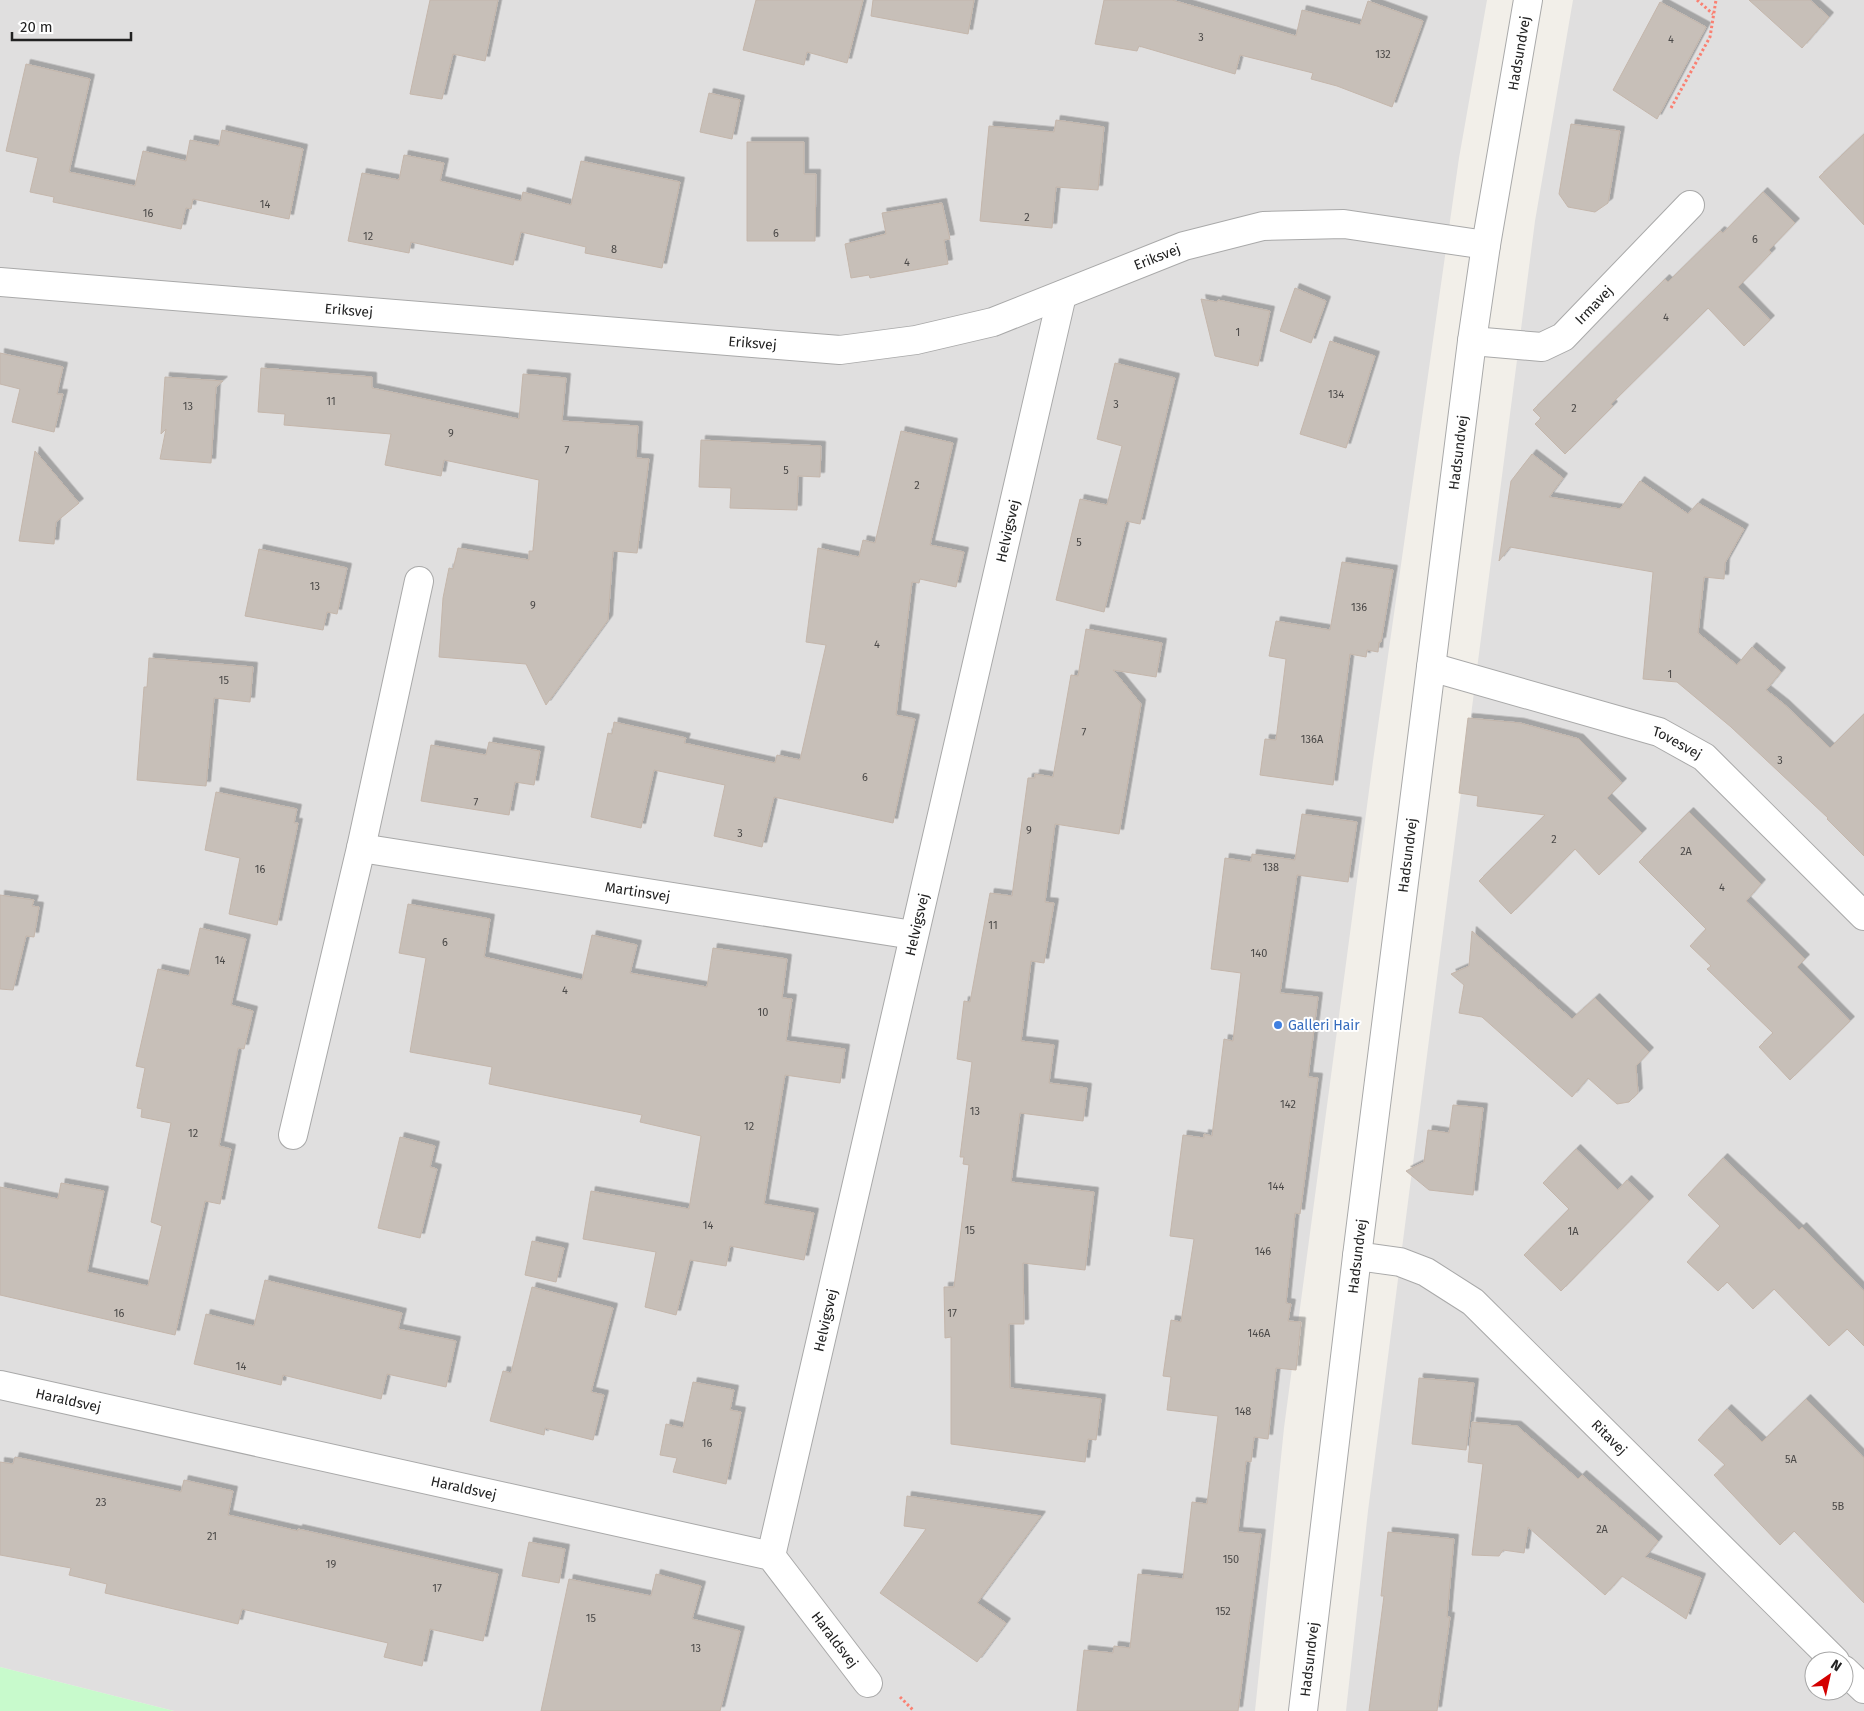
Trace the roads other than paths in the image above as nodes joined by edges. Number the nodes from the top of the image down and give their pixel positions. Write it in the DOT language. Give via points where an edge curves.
graph roads {
  1 [pos="1528,0"];
  2 [pos="1690,205"];
  3 [pos="1486,245"];
  4 [pos="0,282"];
  5 [pos="1062,296"];
  6 [pos="1472,341"];
  7 [pos="419,581"];
  8 [pos="1431,667"];
  9 [pos="361,848"];
  10 [pos="1864,916"];
  11 [pos="913,935"];
  12 [pos="292,1135"];
  13 [pos="1358,1256"];
  14 [pos="0,1385"];
  15 [pos="771,1556"];
  16 [pos="1825,1651"];
  17 [pos="1854,1680"];
  18 [pos="868,1682"];
  19 [pos="1864,1689"];
  20 [pos="1303,1711"];
  1 -- 3 [label="street, Hadsundvej"];
  2 -- 6 [label="street, Irmavej" via="1563,337 1542,347"];
  3 -- 5 [label="street, Eriksvej" via="1344,224 1263,226 1184,246"];
  3 -- 6 [label="street, Hadsundvej"];
  4 -- 5 [label="street, Eriksvej" via="840,350 916,340 994,322"];
  5 -- 11 [label="street, Helvigsvej"];
  6 -- 8 [label="street, Hadsundvej"];
  7 -- 9 [label="street"];
  8 -- 10 [label="street, Tovesvej" via="1659,732 1704,757"];
  8 -- 13 [label="street, Hadsundvej"];
  9 -- 11 [label="street, Martinsvej"];
  9 -- 12 [label="street"];
  11 -- 15 [label="street, Helvigsvej"];
  13 -- 16 [label="street, Ritavej" via="1400,1262 1426,1272 1473,1302"];
  13 -- 20 [label="street, Hadsundvej"];
  14 -- 15 [label="street, Haraldsvej"];
  15 -- 18 [label="street, Haraldsvej"];
  17 -- 19 [label="street"];
}
